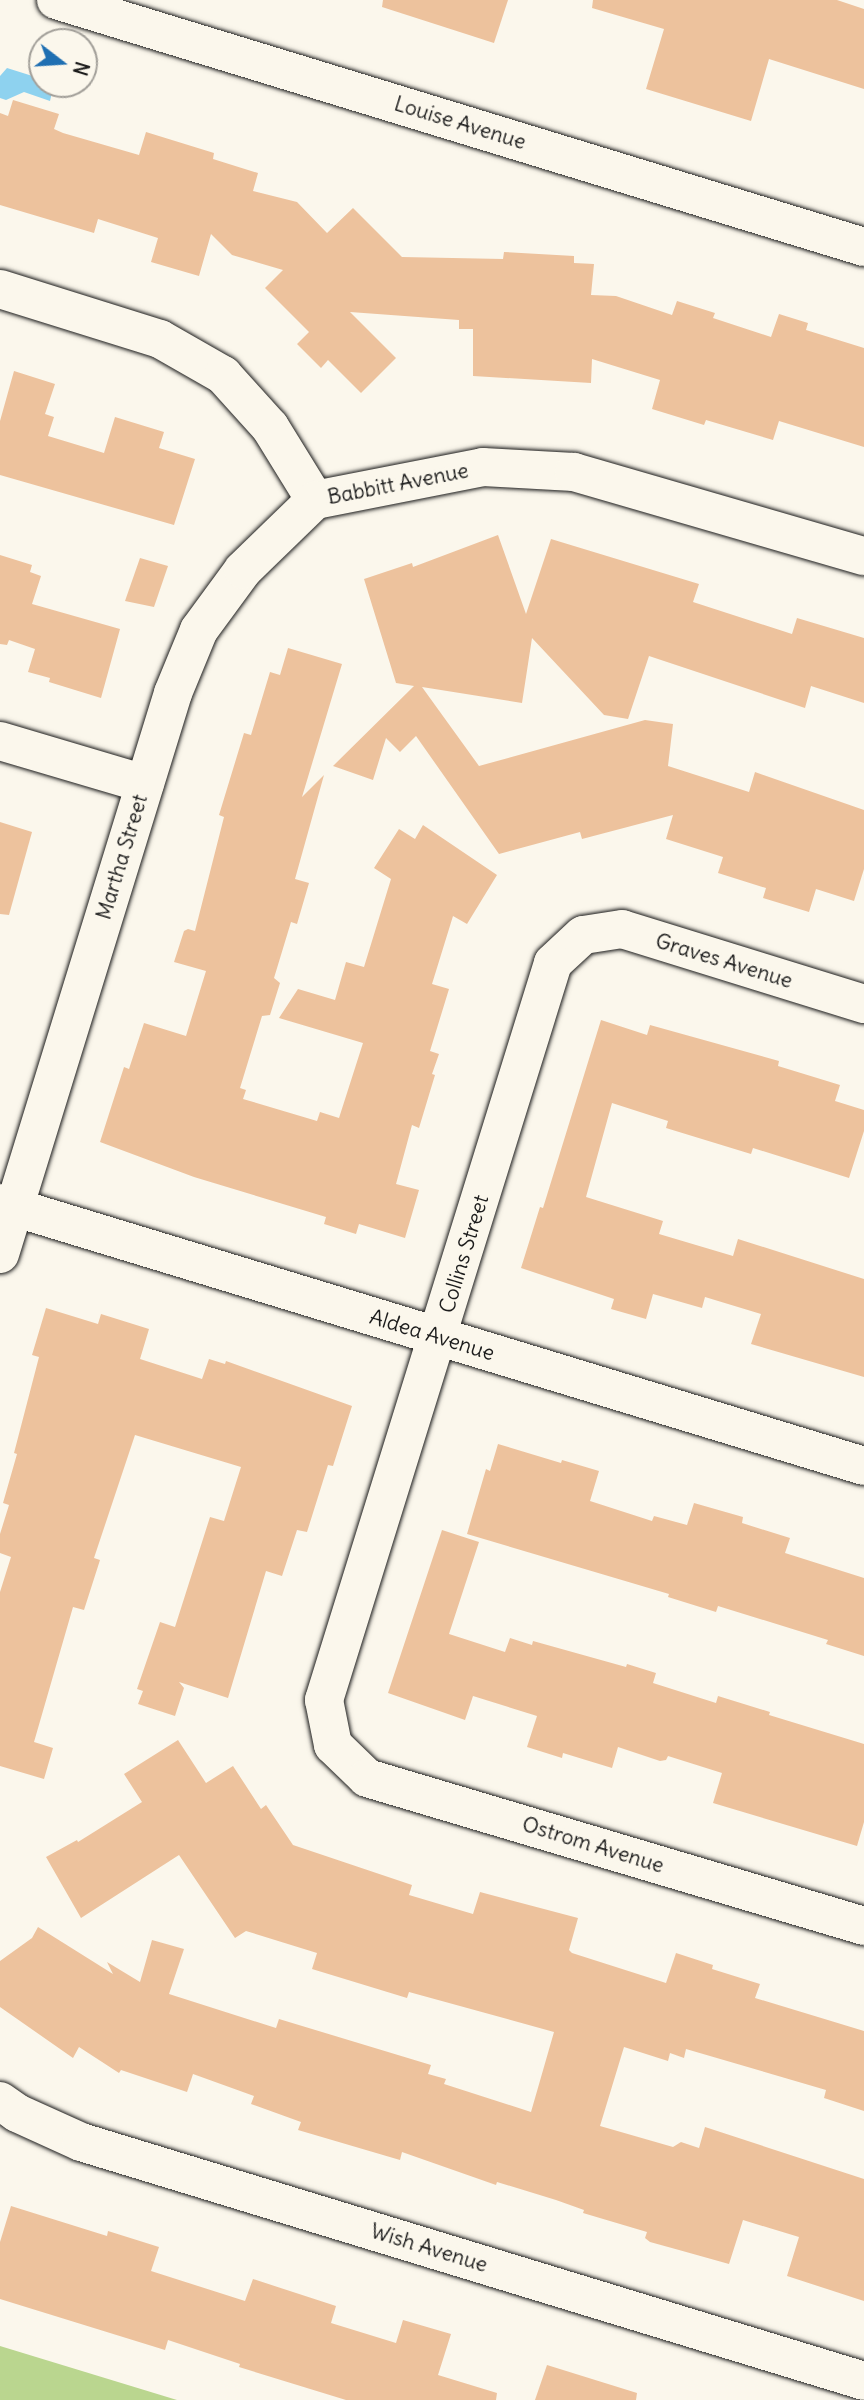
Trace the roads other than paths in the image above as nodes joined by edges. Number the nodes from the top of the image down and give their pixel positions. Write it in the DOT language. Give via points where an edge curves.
graph roads {
  1 [pos="55,0"];
  2 [pos="864,247"];
  3 [pos="0,289"];
  4 [pos="316,500"];
  5 [pos="864,556"];
  6 [pos="0,741"];
  7 [pos="145,784"];
  8 [pos="583,935"];
  9 [pos="864,1004"];
  10 [pos="8,1205"];
  11 [pos="0,1254"];
  12 [pos="438,1338"];
  13 [pos="864,1466"];
  14 [pos="333,1745"];
  15 [pos="864,1926"];
  16 [pos="0,2101"];
  17 [pos="864,2381"];
  1 -- 2 [label="street, Louise Avenue"];
  3 -- 4 [label="street, Babbitt Avenue" via="160,339 223,375 270,427"];
  4 -- 5 [label="street, Babbitt Avenue" via="483,467 574,472"];
  4 -- 7 [label="street, Martha Street" via="243,570 199,630 173,693"];
  6 -- 7 [label="street"];
  7 -- 10 [label="street, Martha Street"];
  8 -- 9 [label="street, Graves Avenue" via="622,929"];
  8 -- 12 [label="street, Collins Street" via="553,963"];
  10 -- 11 [label="street, Martha Street"];
  10 -- 12 [label="street, Aldea Avenue"];
  12 -- 13 [label="street, Aldea Avenue"];
  12 -- 14 [label="street, Collins Street" via="324,1700"];
  14 -- 15 [label="street, Ostrom Avenue" via="367,1778"];
  16 -- 17 [label="street, Wish Avenue" via="80,2142"];
}
